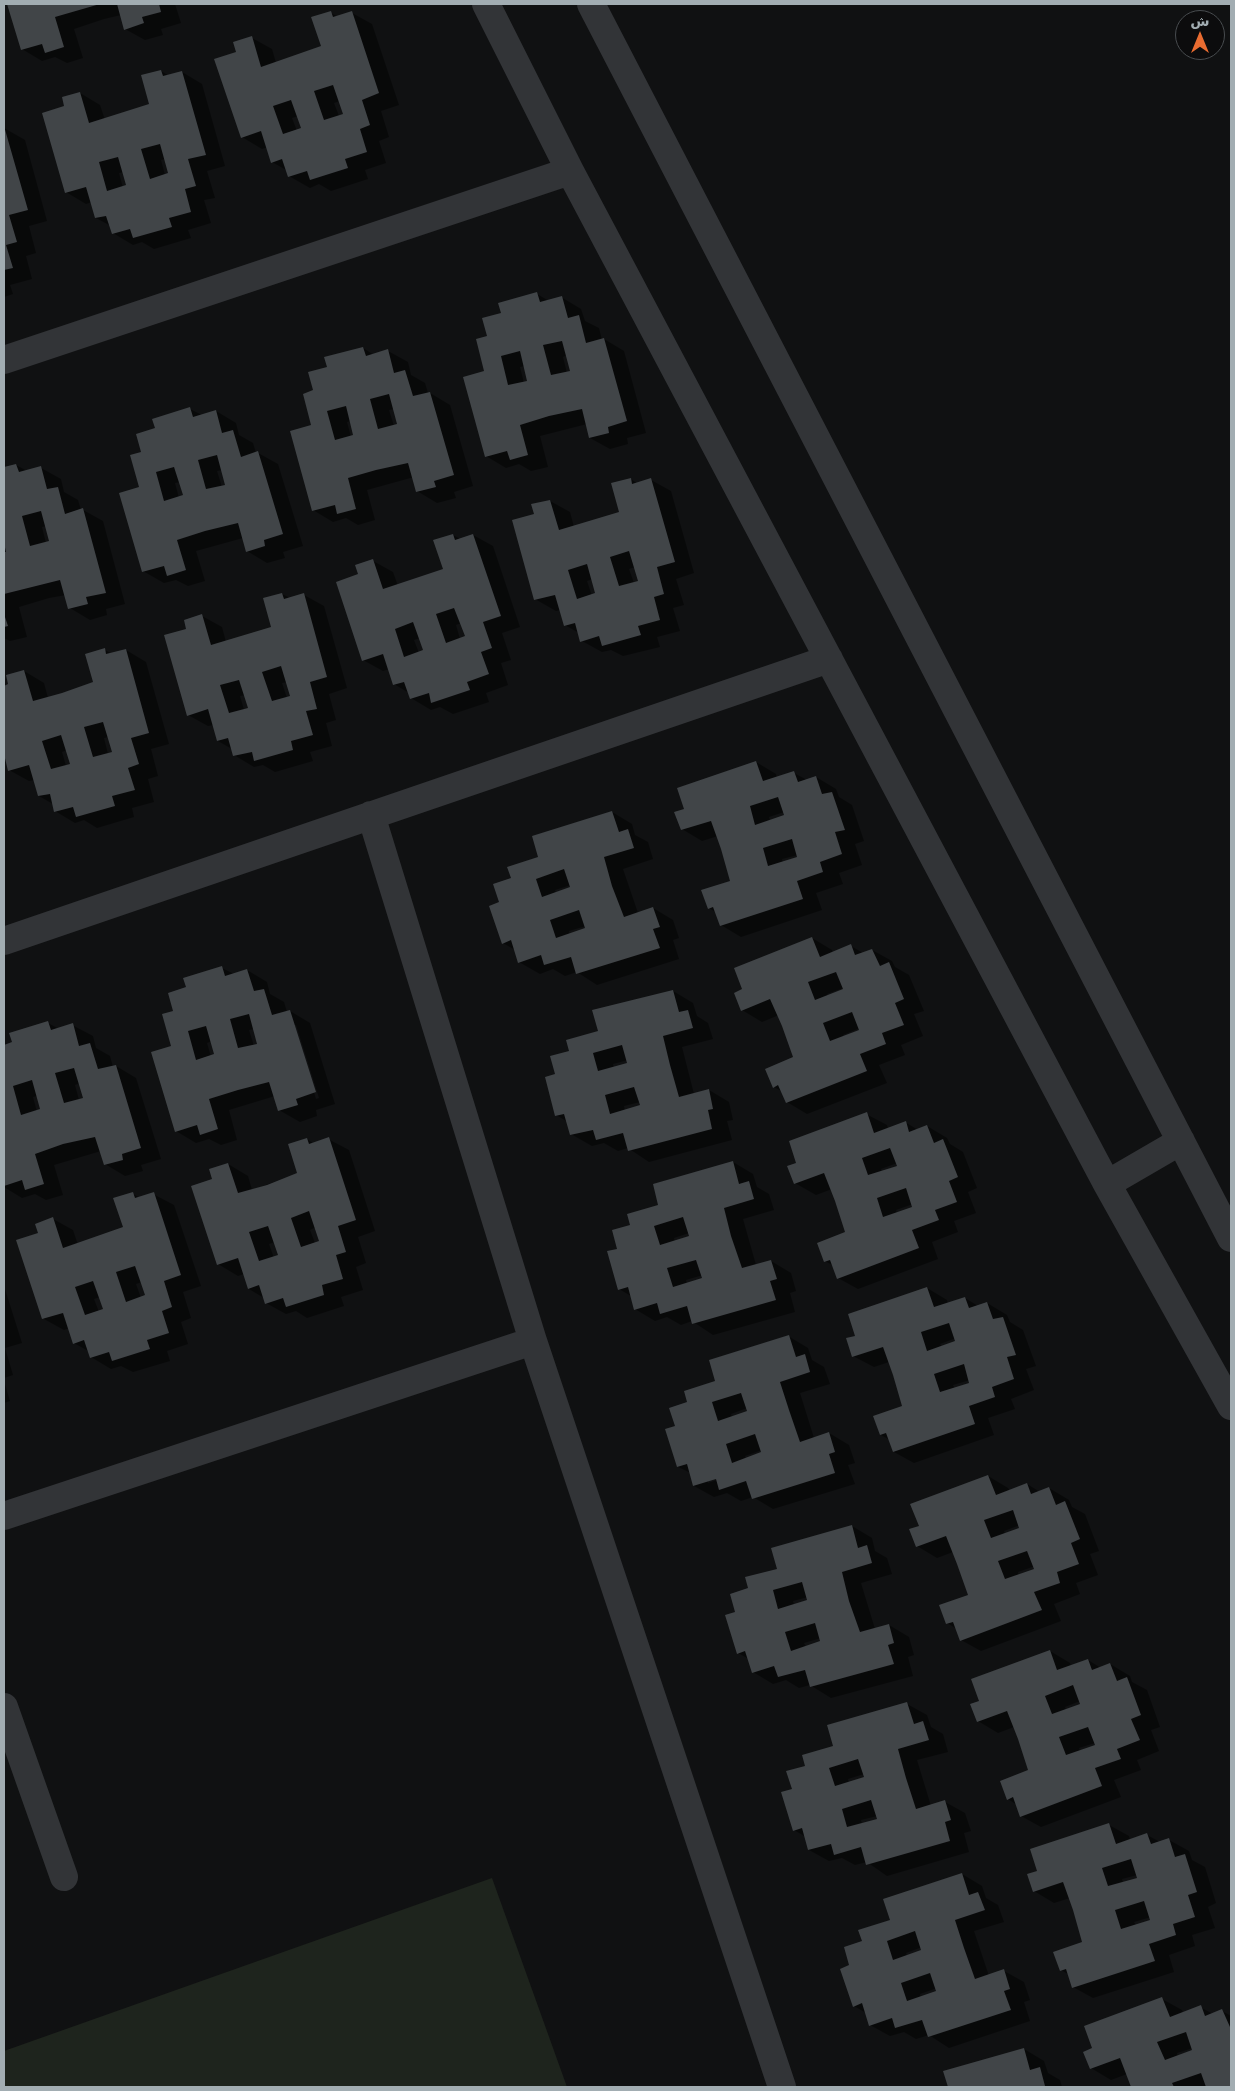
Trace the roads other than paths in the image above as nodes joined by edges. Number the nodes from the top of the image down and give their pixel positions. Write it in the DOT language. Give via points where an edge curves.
graph roads {
  1 [pos="486,4"];
  2 [pos="591,4"];
  3 [pos="570,171"];
  4 [pos="4,360"];
  5 [pos="829,659"];
  6 [pos="371,815"];
  7 [pos="4,941"];
  8 [pos="1181,1141"];
  9 [pos="1107,1184"];
  10 [pos="1231,1238"];
  11 [pos="532,1341"];
  12 [pos="1231,1406"];
  13 [pos="4,1516"];
  14 [pos="4,1706"];
  15 [pos="64,1877"];
  16 [pos="782,2087"];
  1 -- 3 [label="street"];
  2 -- 8 [label="street"];
  3 -- 4 [label="street"];
  3 -- 5 [label="street"];
  5 -- 6 [label="street"];
  5 -- 9 [label="street"];
  6 -- 7 [label="street"];
  6 -- 11 [label="street"];
  8 -- 9 [label="street"];
  8 -- 10 [label="street"];
  9 -- 12 [label="street"];
  11 -- 13 [label="street"];
  11 -- 16 [label="street"];
  14 -- 15 [label="street"];
}
